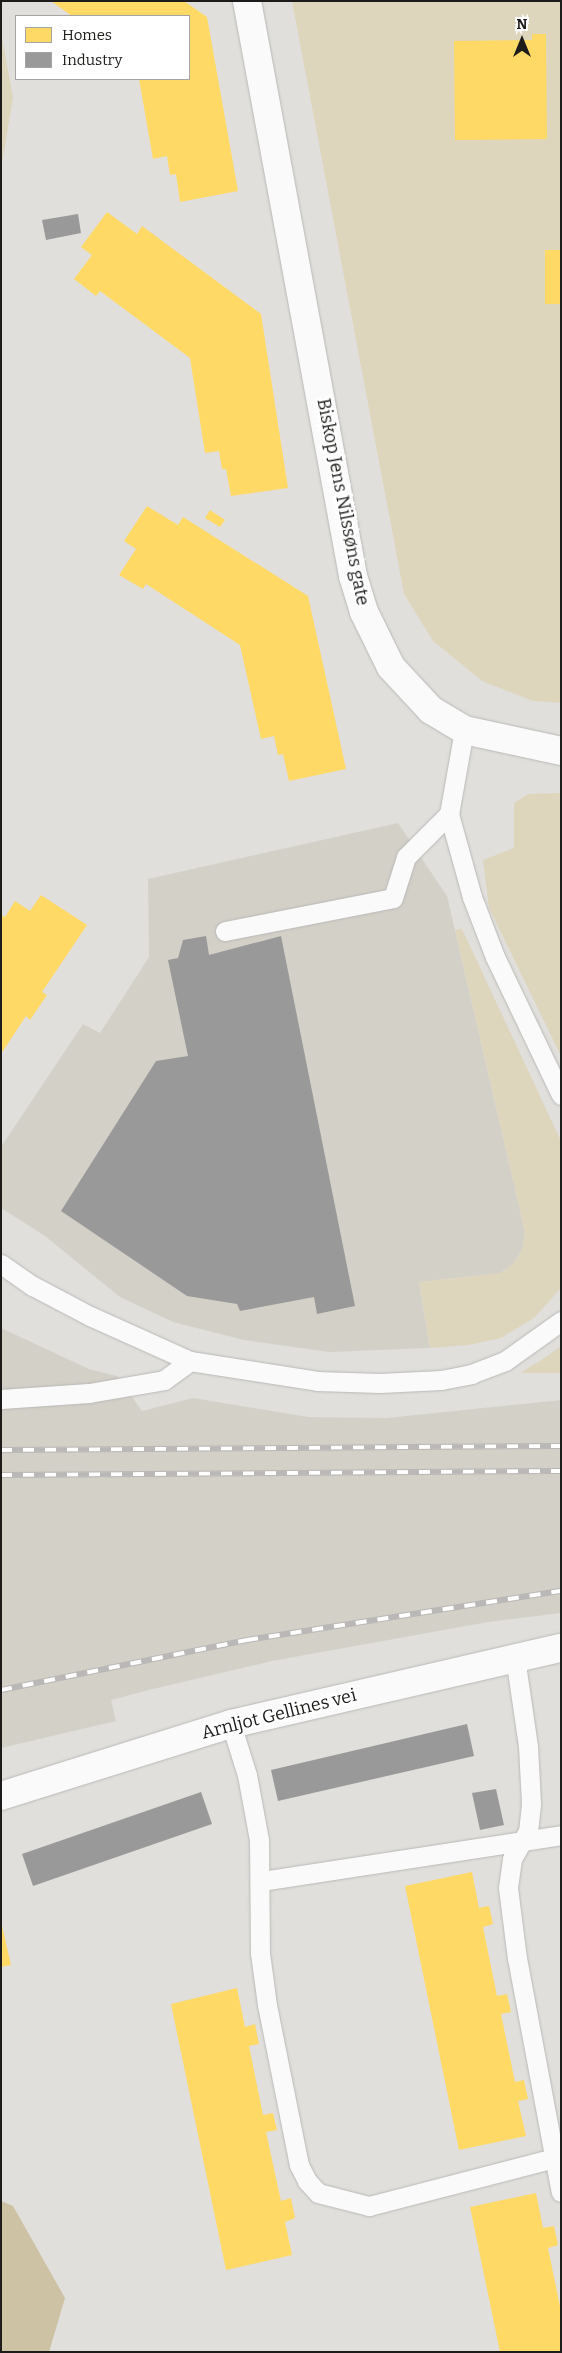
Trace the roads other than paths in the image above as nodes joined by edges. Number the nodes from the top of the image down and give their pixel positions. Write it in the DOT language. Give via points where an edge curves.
graph roads {
  1 [pos="247,1"];
  2 [pos="464,730"];
  3 [pos="561,751"];
  4 [pos="448,814"];
  5 [pos="225,931"];
  6 [pos="561,1096"];
  7 [pos="1,1264"];
  8 [pos="561,1321"];
  9 [pos="190,1361"];
  10 [pos="1,1399"];
  11 [pos="561,1648"];
  12 [pos="515,1657"];
  13 [pos="232,1724"];
  14 [pos="1,1796"];
  15 [pos="561,1835"];
  16 [pos="518,1844"];
  17 [pos="262,1881"];
  18 [pos="554,2158"];
  19 [pos="561,2192"];
  1 -- 2 [label="street, Biskop Jens Nilssøns gate" via="353,576 364,612 392,667 431,710"];
  2 -- 3 [label="street, Biskop Jens Nilssøns gate"];
  2 -- 4 [label="lane"];
  4 -- 5 [label="lane" via="406,857 394,898"];
  4 -- 6 [label="lane" via="472,898 495,957"];
  7 -- 9 [label="lane" via="33,1286 90,1316"];
  8 -- 9 [label="lane" via="505,1361 471,1374 441,1380 380,1383 317,1381"];
  9 -- 10 [label="lane" via="164,1380 89,1393"];
  11 -- 12 [label="street, Arnljot Gellines vei"];
  12 -- 13 [label="street, Arnljot Gellines vei"];
  12 -- 16 [label="lane" via="528,1746 531,1804 528,1831"];
  13 -- 14 [label="street, Arnljot Gellines vei"];
  13 -- 17 [label="lane" via="247,1775 259,1840"];
  15 -- 16 [label="lane"];
  16 -- 17 [label="lane"];
  16 -- 18 [label="lane" via="508,1888 517,1958"];
  17 -- 18 [label="lane" via="260,1953 267,2005 299,2165 306,2181 318,2193 369,2206"];
  18 -- 19 [label="lane"];
}
